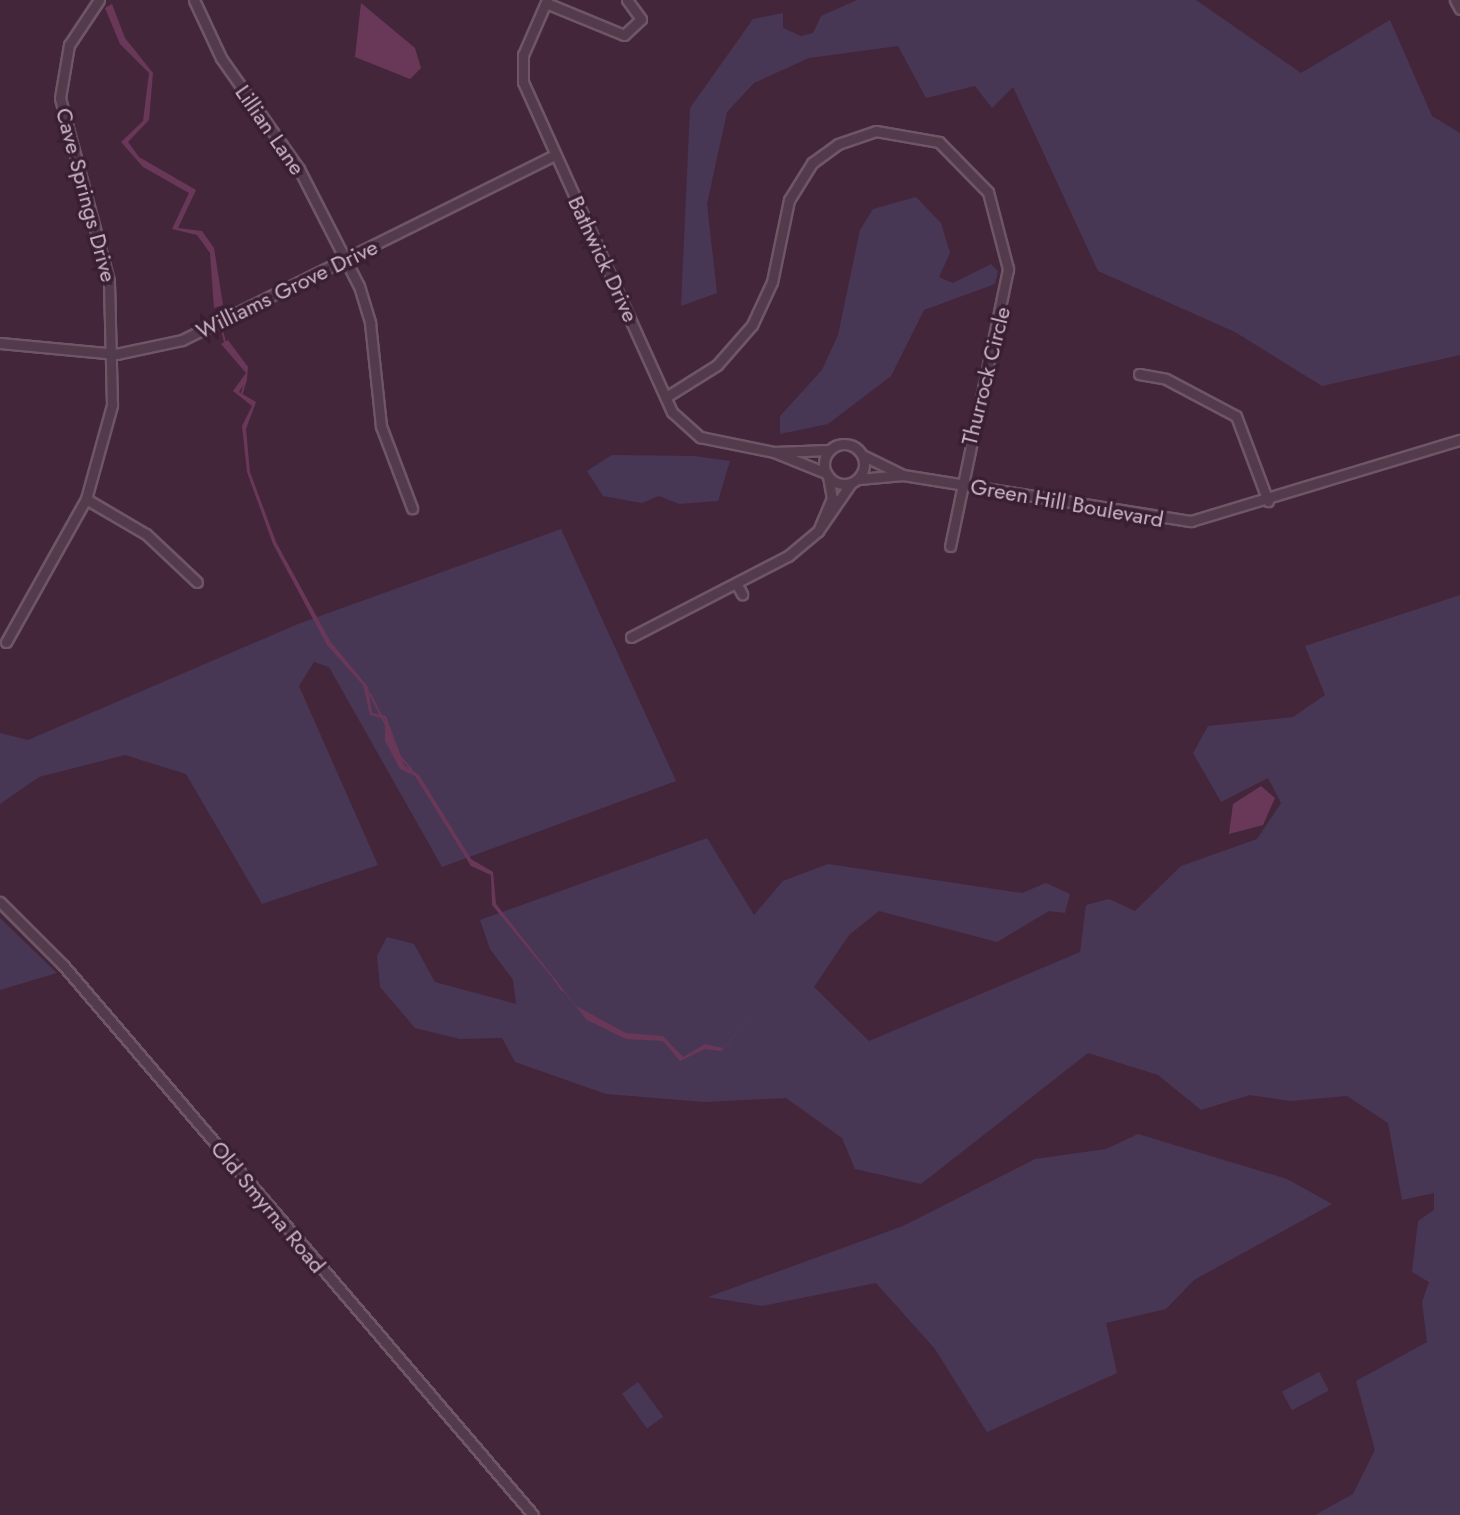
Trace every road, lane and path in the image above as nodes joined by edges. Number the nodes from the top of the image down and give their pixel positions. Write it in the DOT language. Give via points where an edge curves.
graph roads {
  1 [pos="99,0"];
  2 [pos="194,0"];
  3 [pos="627,0"];
  4 [pos="1455,0"];
  5 [pos="546,2"];
  6 [pos="1460,9"];
  7 [pos="555,155"];
  8 [pos="348,260"];
  9 [pos="0,343"];
  10 [pos="116,354"];
  11 [pos="1139,374"];
  12 [pos="666,397"];
  13 [pos="1460,440"];
  14 [pos="832,448"];
  15 [pos="860,451"];
  16 [pos="774,452"];
  17 [pos="827,475"];
  18 [pos="903,475"];
  19 [pos="855,481"];
  20 [pos="961,485"];
  21 [pos="86,499"];
  22 [pos="1268,501"];
  23 [pos="412,508"];
  24 [pos="818,531"];
  25 [pos="950,546"];
  26 [pos="197,582"];
  27 [pos="736,583"];
  28 [pos="742,594"];
  29 [pos="631,637"];
  30 [pos="6,642"];
  31 [pos="0,902"];
  32 [pos="533,1515"];
  1 -- 10 [label="street, Cave Springs Drive" via="69,45 60,98 109,281"];
  2 -- 8 [label="street, Lillian Lane" via="215,49 293,159"];
  3 -- 5 [label="street" via="641,19 624,35"];
  4 -- 6 [label="street"];
  5 -- 7 [label="street, Bathwick Drive" via="521,72"];
  7 -- 8 [label="street, Williams Grove Drive"];
  7 -- 12 [label="street, Bathwick Drive"];
  8 -- 10 [label="street, Williams Grove Drive" via="214,329"];
  8 -- 23 [label="street, Lillian Lane" via="369,314 381,426"];
  9 -- 10 [label="street, Williams Grove Drive"];
  10 -- 21 [label="street, Cave Springs Drive" via="108,429"];
  11 -- 22 [label="street" via="1166,379 1240,420"];
  12 -- 16 [label="street, Bathwick Drive" via="694,435"];
  12 -- 20 [label="street, Thurrock Circle" via="717,365 752,325 772,282 789,200 812,163 868,133 922,135 956,153 981,181 1008,258 996,352"];
  13 -- 22 [label="street, Green Hill Boulevard"];
  14 -- 15 [label="street" via="847,444"];
  14 -- 16 [label="street, Bathwick Drive" via="815,455"];
  14 -- 17 [label="street"];
  15 -- 18 [label="street, Green Hill Boulevard"];
  15 -- 19 [label="street" via="864,466"];
  16 -- 17 [label="street, Bathwick Drive"];
  17 -- 19 [label="street"];
  17 -- 24 [label="street" via="831,500"];
  18 -- 19 [label="street, Green Hill Boulevard"];
  18 -- 20 [label="street, Green Hill Boulevard"];
  19 -- 24 [label="street"];
  20 -- 22 [label="street, Green Hill Boulevard" via="1170,521"];
  20 -- 25 [label="street, Thurrock Circle"];
  21 -- 26 [label="street" via="146,534"];
  21 -- 30 [label="street, Cave Springs Drive"];
  24 -- 27 [label="street"];
  27 -- 28 [label="street"];
  27 -- 29 [label="street"];
  31 -- 32 [label="street, Old Smyrna Road" via="71,975"];
}
